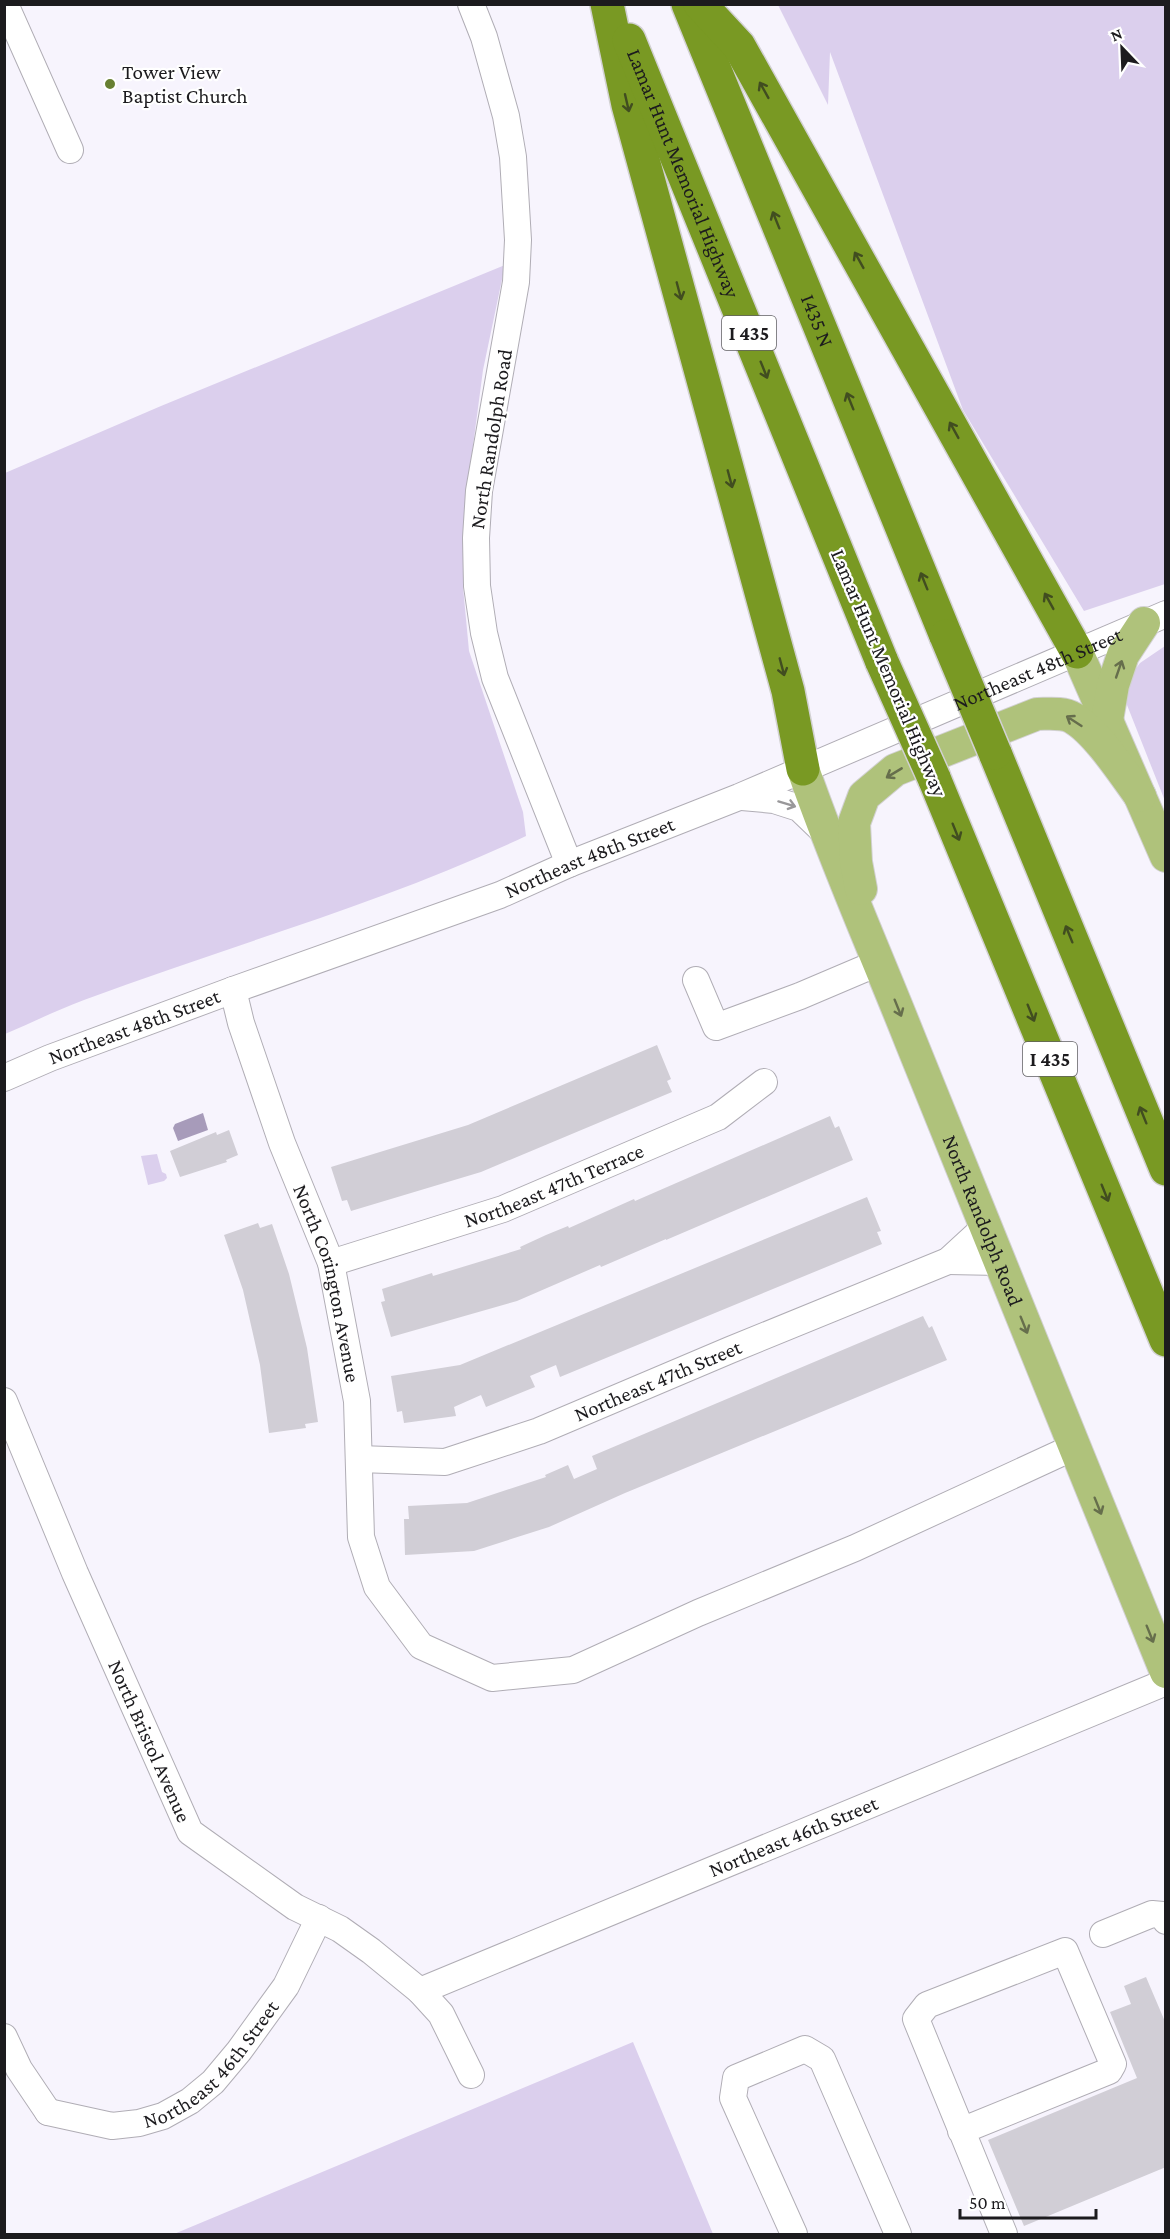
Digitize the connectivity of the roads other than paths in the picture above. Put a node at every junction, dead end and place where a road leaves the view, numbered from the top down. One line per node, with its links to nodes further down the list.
1 (4, 4): 7 (street)
2 (471, 4): 16 (street, North Randolph Road)
3 (607, 4): 11 (highway, one-way to 11)
4 (615, 4): 27 (highway, Lamar Hunt Memorial Highway / I 435, one-way to 27, bridge)
5 (688, 4): 22 (highway, I435 N, one-way to 5, bridge)
6 (700, 4): 9 (highway, one-way to 6)
7 (70, 150)
8 (1155, 619): 9 (street, Northeast 48th Street); 10 (main road, one-way to 8)
9 (1077, 652): 10 (main road); 11 (street, Northeast 48th Street)
10 (1107, 720): 12 (main road)
11 (803, 769): 13 (street, Northeast 48th Street); 14 (main road, North Randolph Road)
12 (1140, 796): 15 (main road); 17 (main road, one-way to 17)
13 (739, 797): 14 (street, one-way to 14); 16 (street, Northeast 48th Street)
14 (825, 833): 17 (main road, North Randolph Road)
15 (1166, 856)
16 (569, 864): 19 (street, Northeast 48th Street)
17 (874, 948): 18 (street); 23 (main road, North Randolph Road, one-way to 23)
18 (696, 981)
19 (233, 990): 20 (street, Northeast 48th Street); 26 (street, North Corington Avenue)
20 (4, 1078)
21 (764, 1082): 26 (street, Northeast 47th Terrace)
22 (1166, 1169)
23 (985, 1227): 24 (street, Northeast 47th Street); 25 (main road, North Randolph Road)
24 (948, 1261): 25 (street, Northeast 47th Street); 30 (street, Northeast 47th Street)
25 (999, 1262): 29 (main road, North Randolph Road, one-way to 29)
26 (331, 1263): 30 (street, North Corington Avenue)
27 (1166, 1340)
28 (4, 1401): 33 (street, North Bristol Avenue)
29 (1074, 1447): 30 (street, North Corington Avenue); 31 (main road, North Randolph Road, one-way to 31)
30 (359, 1459)
31 (1166, 1672)
32 (1166, 1682): 36 (street, Northeast 46th Street)
33 (319, 1918): 36 (street, North Bristol Avenue); 37 (street, Northeast 46th Street)
34 (1166, 1921): 35 (street)
35 (1103, 1934)
36 (420, 1991): 38 (street, North Bristol Avenue)
37 (4, 2037)
38 (471, 2075)
39 (961, 2131): 39 (street); 42 (street)
40 (794, 2235): 41 (street)
41 (898, 2235)
42 (1004, 2235)

